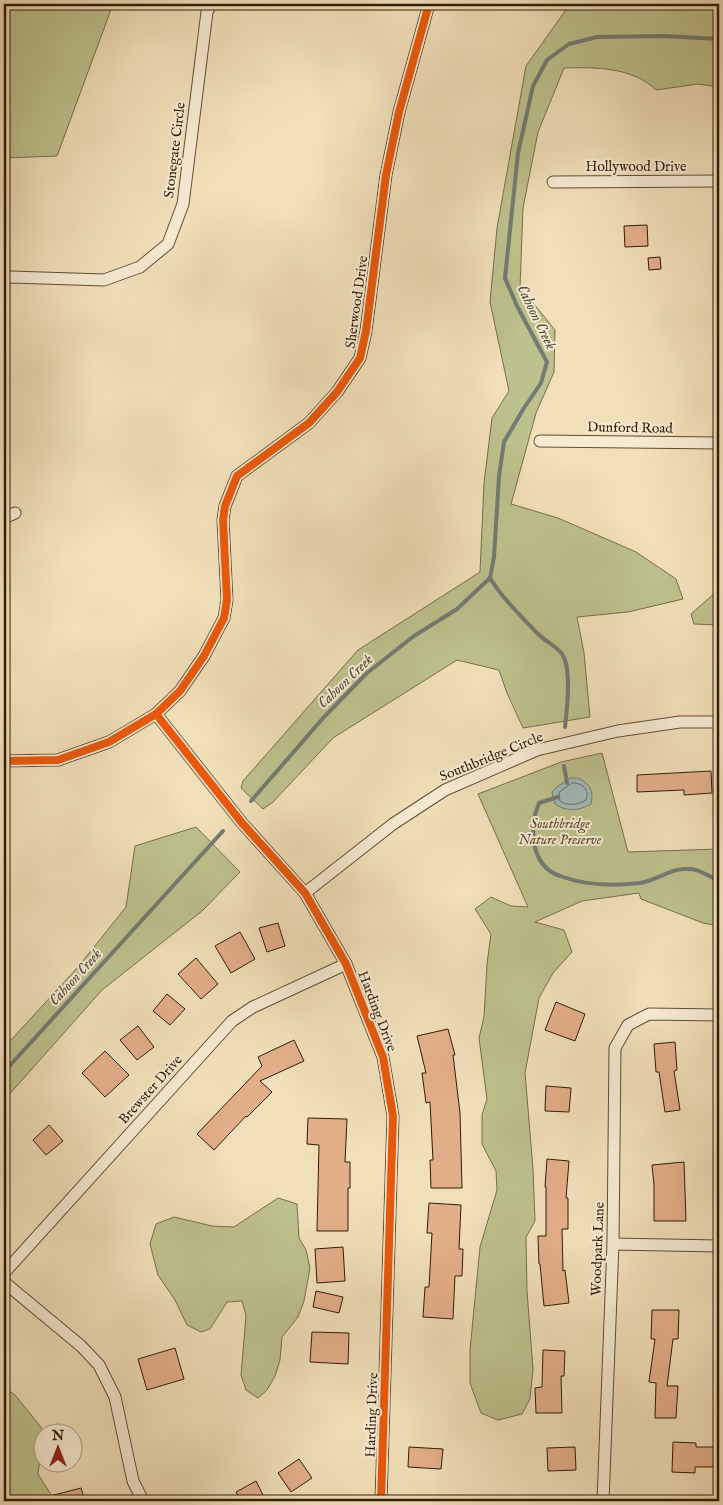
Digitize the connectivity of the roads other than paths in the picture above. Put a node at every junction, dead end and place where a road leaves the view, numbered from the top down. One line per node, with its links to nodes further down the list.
1 (210, 4): 5 (street, Stonegate Circle)
2 (429, 4): 10 (street, Sherwood Drive)
3 (719, 181): 4 (street, Hollywood Drive)
4 (552, 182)
5 (4, 279)
6 (540, 441): 7 (street, Dunford Road)
7 (719, 443)
8 (15, 513): 9 (street)
9 (4, 518)
10 (156, 714): 12 (street, Sherwood Drive); 13 (street, Harding Drive)
11 (719, 722): 13 (street, Southbridge Circle)
12 (4, 761)
13 (305, 893): 14 (street, Harding Drive)
14 (346, 964): 18 (street, Brewster Drive); 21 (street, Harding Drive)
15 (719, 1015): 16 (street, Woodpark Lane)
16 (613, 1244): 17 (street); 22 (street, Woodpark Lane)
17 (719, 1246)
18 (4, 1272)
19 (4, 1282): 20 (street)
20 (143, 1501)
21 (382, 1501)
22 (602, 1501)

